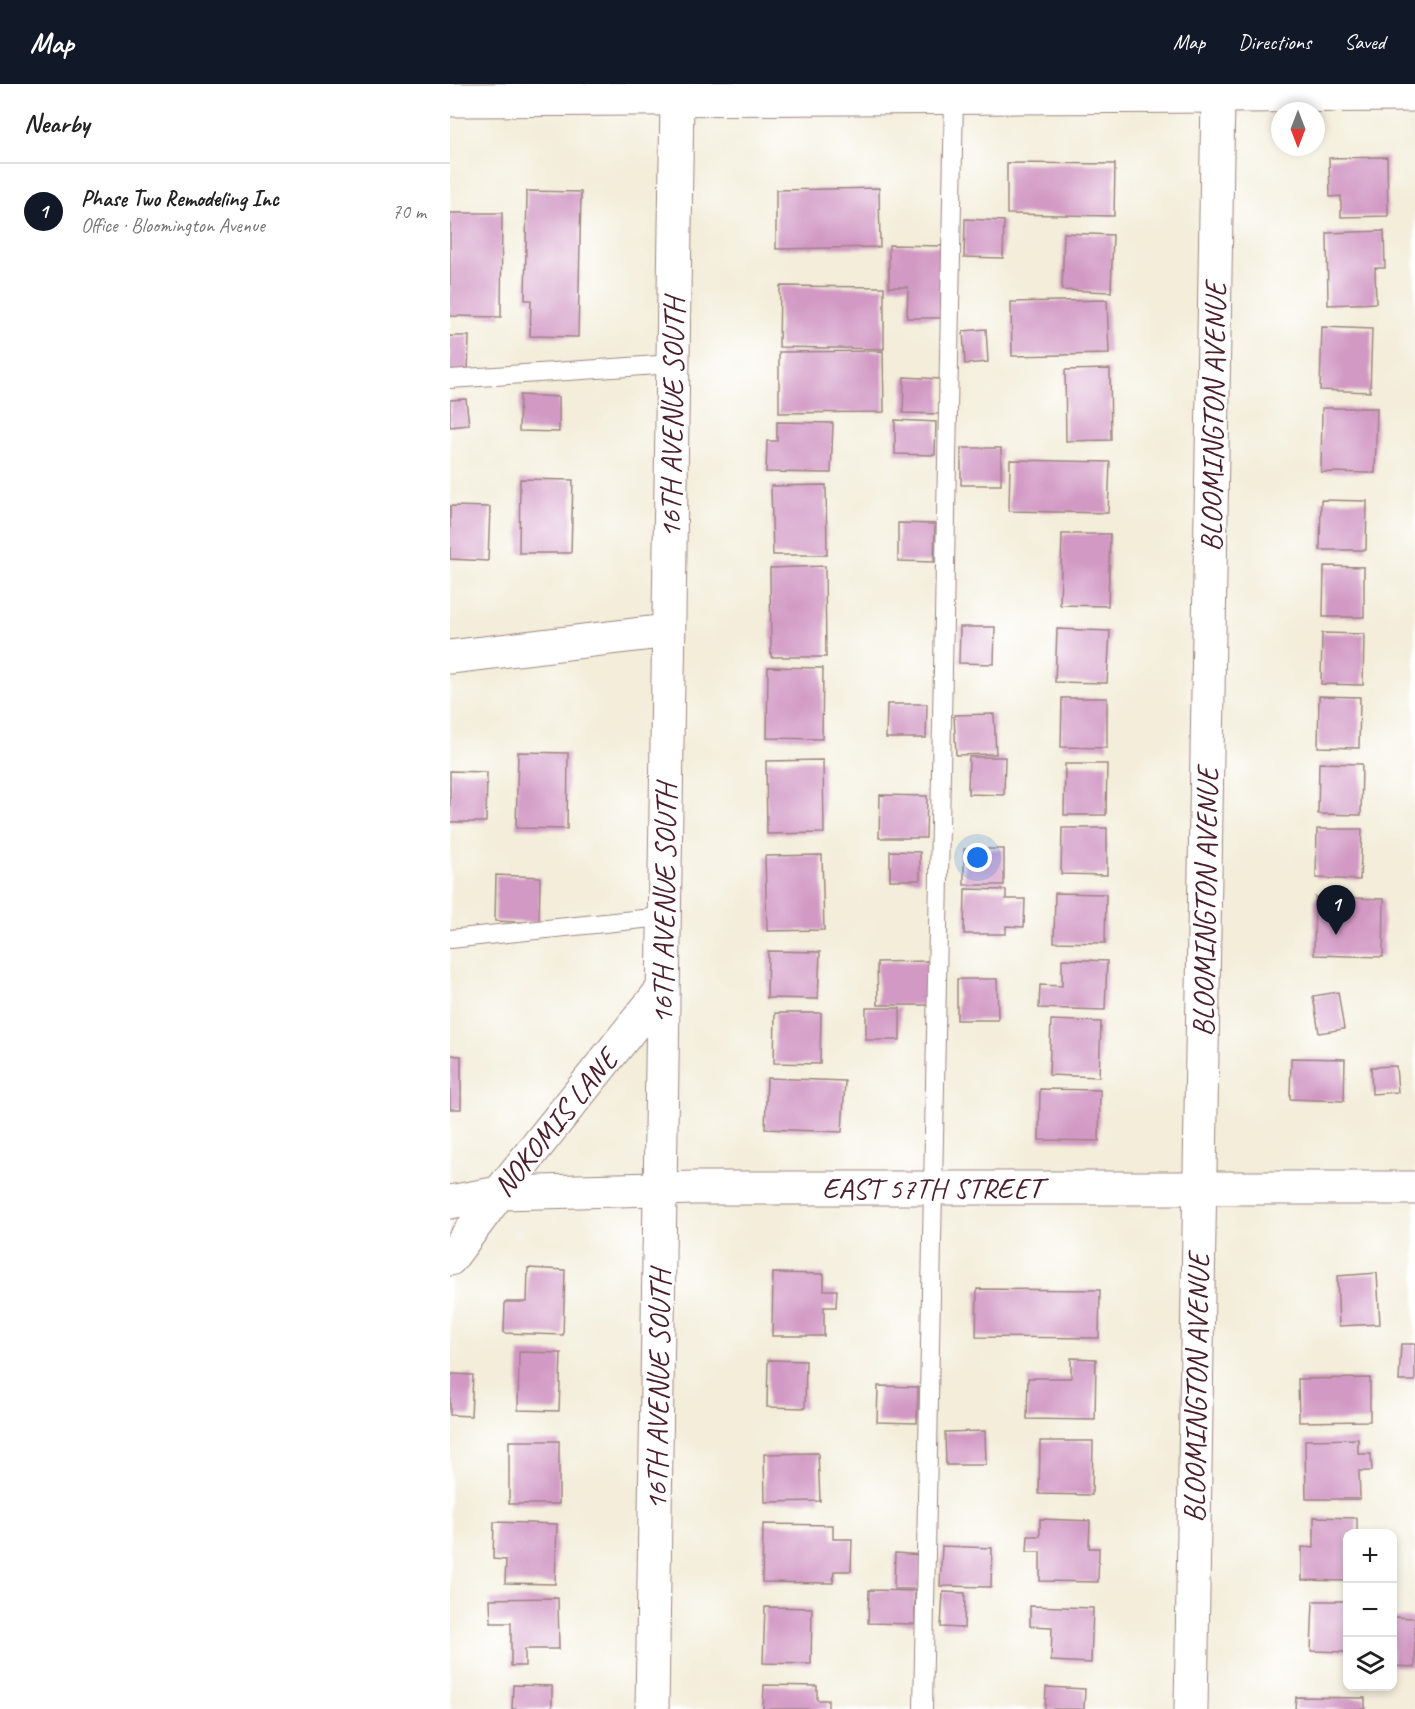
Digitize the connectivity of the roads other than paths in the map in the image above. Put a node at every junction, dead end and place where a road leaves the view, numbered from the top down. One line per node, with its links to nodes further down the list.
1 (1415, 95): 2 (street)
2 (1218, 96): 3 (street); 16 (street, BLOOMINGTON AVENUE)
3 (954, 97): 4 (street); 13 (lane)
4 (677, 99): 5 (street); 6 (street, 16TH AVENUE SOUTH)
5 (450, 100)
6 (672, 364): 7 (lane); 8 (street, 16TH AVENUE SOUTH)
7 (450, 379)
8 (668, 632): 9 (street); 10 (street, 16TH AVENUE SOUTH)
9 (450, 657)
10 (662, 917): 11 (lane); 12 (street, 16TH AVENUE SOUTH)
11 (450, 939)
12 (662, 990): 15 (street, 16TH AVENUE SOUTH); 17 (street, NOKOMIS LANE)
13 (932, 1187): 15 (street, EAST 57TH STREET); 16 (street, EAST 57TH STREET); 21 (lane)
14 (1415, 1188): 16 (street, EAST 57TH STREET)
15 (662, 1189): 17 (street, EAST 57TH STREET); 20 (street, 16TH AVENUE SOUTH)
16 (1199, 1189): 22 (street, BLOOMINGTON AVENUE)
17 (499, 1193): 18 (street, EAST 57TH STREET); 19 (street, NOKOMIS LANE)
18 (450, 1202)
19 (450, 1259)
20 (652, 1709)
21 (923, 1709)
22 (1191, 1709)

